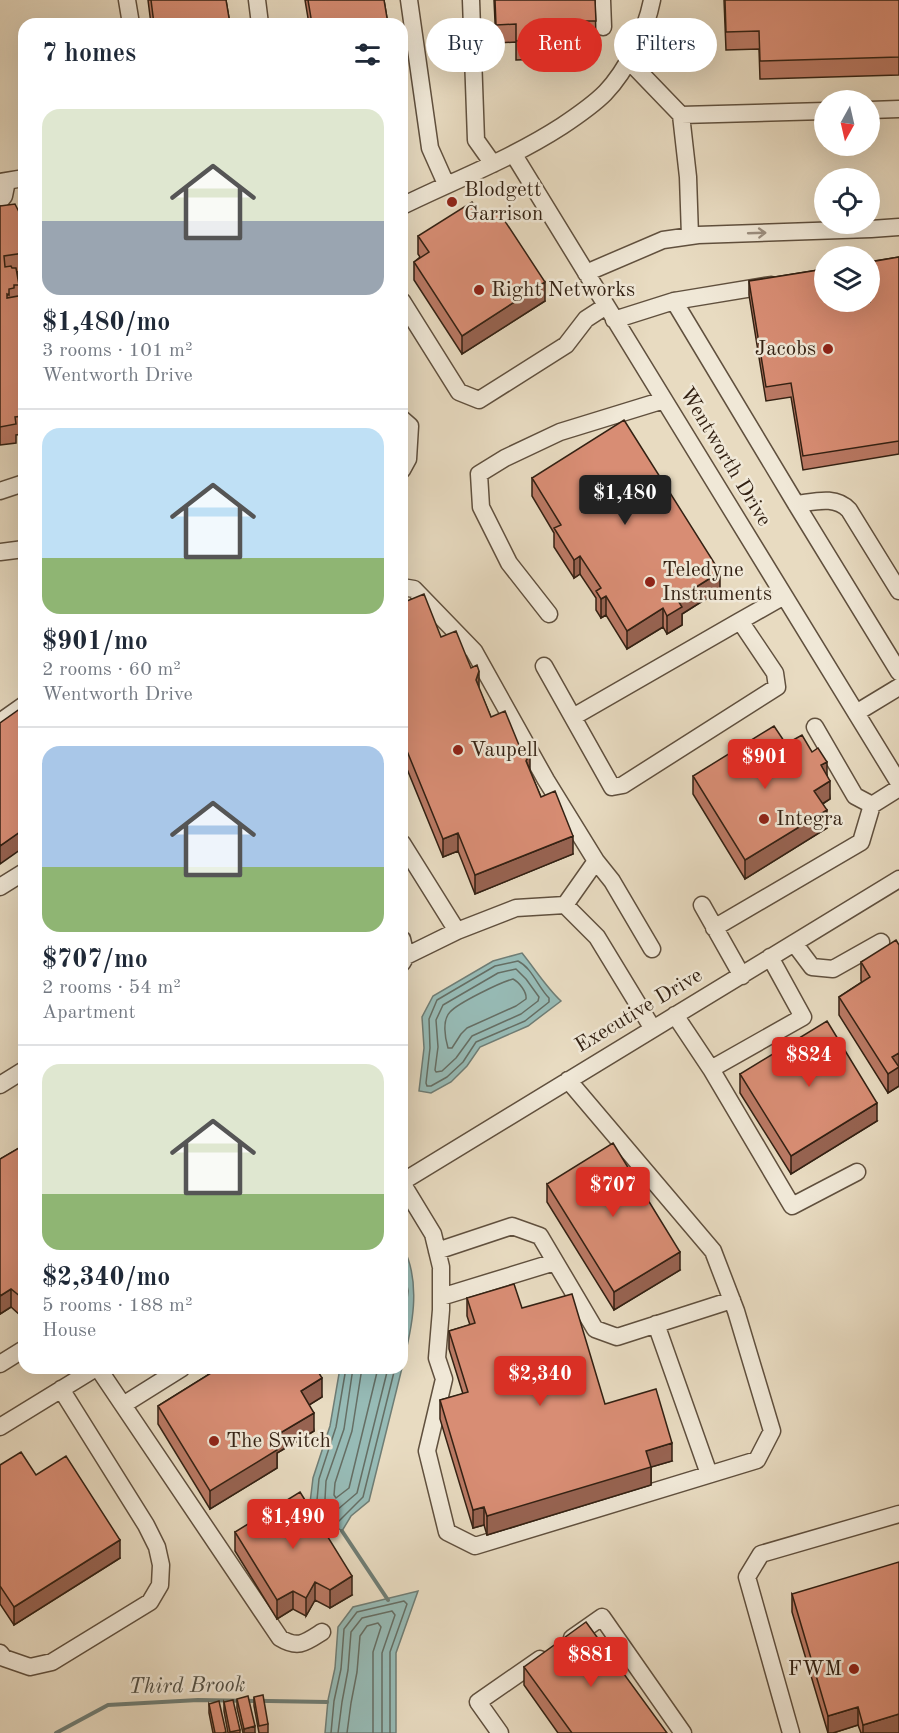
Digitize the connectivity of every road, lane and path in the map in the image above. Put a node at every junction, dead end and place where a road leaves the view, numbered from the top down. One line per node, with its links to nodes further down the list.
1 (127, 0): 7 (street)
2 (257, 0): 8 (street)
3 (409, 0): 20 (street)
4 (471, 0): 18 (street)
5 (602, 0): 10 (street)
6 (652, 0): 9 (street)
7 (130, 18)
8 (259, 18)
9 (648, 18)
10 (603, 27)
11 (621, 72): 17 (street)
12 (640, 72): 16 (street)
13 (899, 109): 14 (street)
14 (880, 110)
15 (814, 111): 16 (street)
16 (681, 115): 24 (street)
17 (514, 155): 18 (street); 25 (street, Wentworth Drive)
18 (493, 164): 20 (street)
19 (10, 180): 21 (street)
20 (446, 184): 22 (street)
21 (0, 201)
22 (408, 204)
23 (899, 227): 24 (street, one-way to 23)
24 (694, 236): 25 (street)
25 (586, 273): 29 (street, Wentworth Drive)
26 (790, 282): 27 (street)
27 (674, 301): 29 (street); 33 (street)
28 (408, 311): 29 (street)
29 (610, 313): 30 (street, Wentworth Drive)
30 (664, 400): 38 (street, Wentworth Drive); 39 (street)
31 (18, 485): 32 (street)
32 (0, 491)
33 (795, 504): 37 (street); 42 (street)
34 (18, 550): 35 (street)
35 (0, 552)
36 (408, 588): 53 (street)
37 (899, 591)
38 (784, 596): 40 (street); 45 (street, Wentworth Drive)
39 (549, 614)
40 (740, 621): 46 (street); 46 (street)
41 (544, 666): 46 (street)
42 (899, 672)
43 (899, 687): 45 (street)
44 (18, 709): 47 (street)
45 (856, 713): 49 (street, Wentworth Drive)
46 (573, 717)
47 (0, 722)
48 (815, 727): 51 (street)
49 (899, 783)
50 (899, 788): 51 (street)
51 (872, 805): 59 (street)
52 (408, 853): 60 (street)
53 (596, 861): 57 (street); 63 (street)
54 (18, 876): 56 (street)
55 (899, 879): 62 (street, Executive Drive)
56 (0, 887)
57 (565, 905): 60 (street); 68 (street)
58 (702, 905): 59 (street)
59 (714, 928): 66 (street)
60 (457, 931): 65 (street)
61 (881, 942): 62 (street)
62 (794, 943): 64 (street, Executive Drive)
63 (652, 949)
64 (770, 957): 66 (street, Executive Drive); 69 (street)
65 (408, 958)
66 (742, 975): 67 (street, Executive Drive)
67 (675, 1015): 68 (street, Executive Drive); 69 (street)
68 (653, 1029): 71 (street, Executive Drive)
69 (711, 1069): 73 (street)
70 (18, 1074): 72 (street)
71 (568, 1080): 74 (street, Executive Drive); 79 (street)
72 (0, 1084)
73 (857, 1172)
74 (408, 1178)
75 (408, 1192): 76 (street)
76 (437, 1251): 77 (street); 78 (street)
77 (555, 1262): 78 (street); 80 (street)
78 (441, 1297): 89 (street)
79 (732, 1300): 80 (street); 89 (street)
80 (656, 1324): 89 (street)
81 (18, 1353): 82 (street)
82 (0, 1364)
83 (87, 1374): 86 (street)
84 (101, 1374): 87 (street)
85 (172, 1374): 87 (street)
86 (61, 1389): 88 (street); 92 (street)
87 (123, 1405): 91 (street)
88 (1, 1423)
89 (709, 1474)
90 (899, 1514): 95 (street)
91 (322, 1632)
92 (0, 1653)
93 (500, 1733): 94 (street)
94 (683, 1733)
95 (791, 1733)

